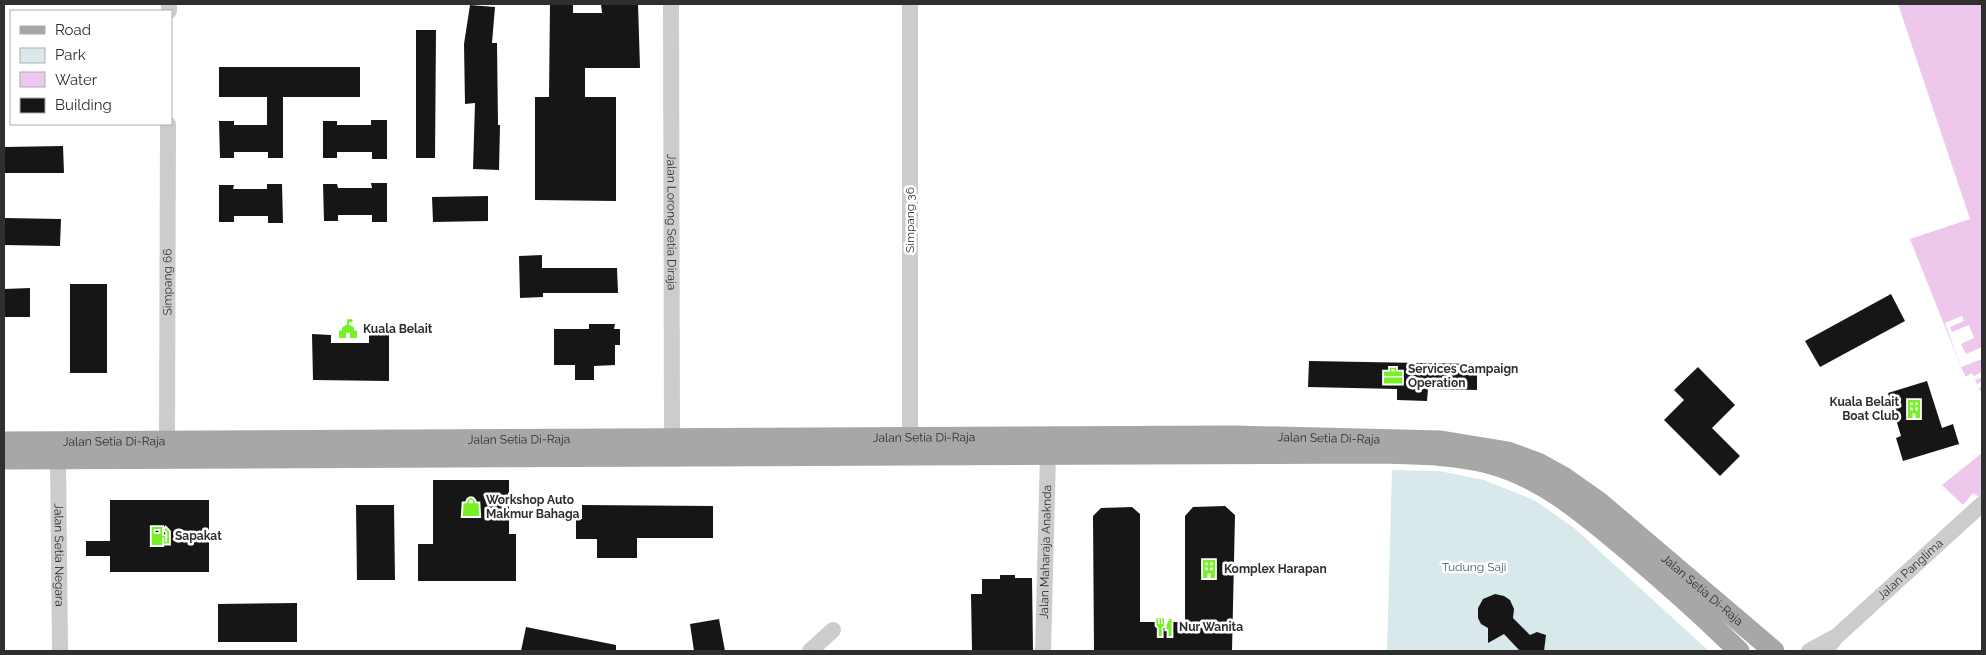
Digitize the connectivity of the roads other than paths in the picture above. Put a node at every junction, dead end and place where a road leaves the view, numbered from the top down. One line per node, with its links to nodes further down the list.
1 (671, 4): 5 (street, Jalan Lorong Setia Diraja)
2 (910, 4): 4 (street, Simpang 36)
3 (168, 125): 6 (street, Simpang 66)
4 (910, 437): 5 (main road, Jalan Setia Di-Raja); 18 (main road, Jalan Setia Di-Raja)
5 (672, 439): 6 (main road, Jalan Setia Di-Raja)
6 (167, 441): 7 (main road, Jalan Setia Di-Raja)
7 (4, 442)
8 (1048, 454): 10 (main road, Jalan Setia Di-Raja); 16 (street, Jalan Maharaja Anaknda); 17 (main road, Jalan Setia Di-Raja)
9 (4, 459): 10 (main road, Jalan Setia Di-Raja)
10 (58, 459): 14 (street, Jalan Setia Negara)
11 (1982, 504): 13 (street, Jalan Panglima)
12 (832, 630): 15 (street)
13 (1837, 636): 19 (street, Jalan Panglima); 20 (street, Jalan Panglima)
14 (60, 651)
15 (810, 651)
16 (1044, 651)
17 (1740, 651)
18 (1774, 651)
19 (1808, 651)
20 (1826, 651)

